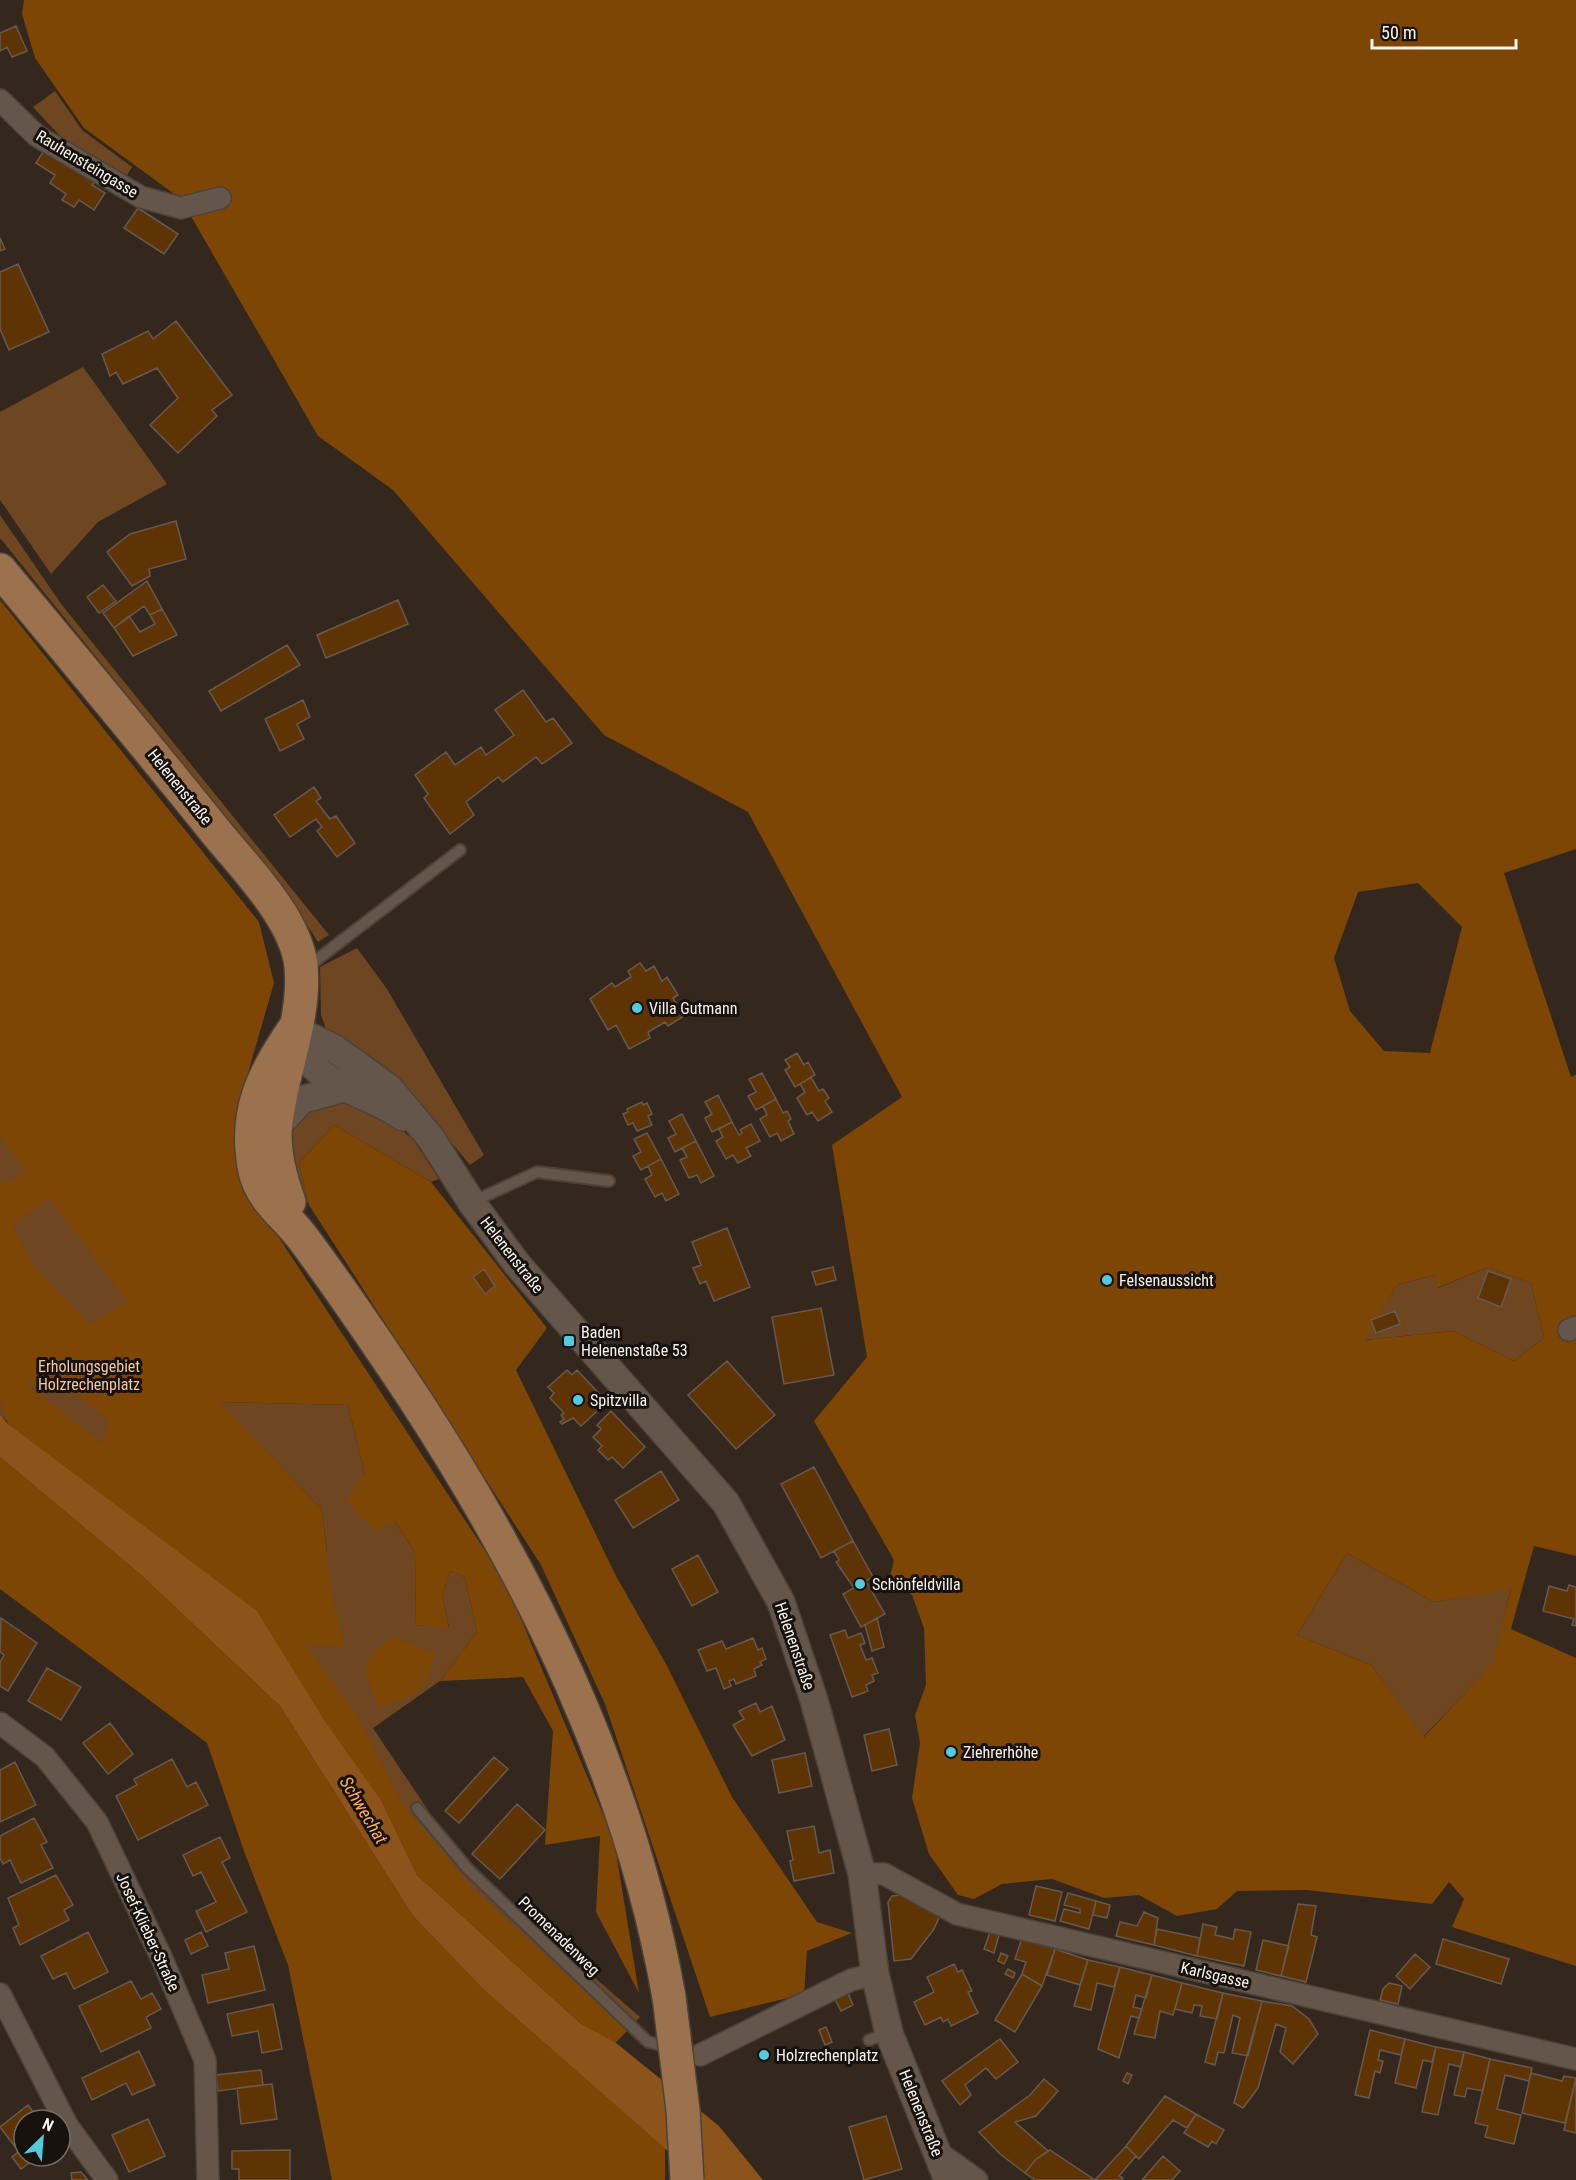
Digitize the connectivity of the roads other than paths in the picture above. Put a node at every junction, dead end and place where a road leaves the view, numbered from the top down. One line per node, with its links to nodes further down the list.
1 (0, 100): 2 (street, Rauhensteingasse)
2 (220, 198)
3 (0, 570): 5 (main road, Helenenstraße)
4 (460, 850): 5 (lane)
5 (301, 972): 6 (main road, Helenenstraße)
6 (294, 1029): 7 (street, Helenenstraße); 8 (main road, Helenenstraße); 9 (street, Helenenstraße); 12 (main road)
7 (344, 1088): 8 (street); 9 (street, Helenenstraße)
8 (275, 1124): 12 (main road, Helenenstraße)
9 (430, 1137): 11 (street, Helenenstraße)
10 (609, 1181): 11 (lane)
11 (472, 1203): 15 (street, Helenenstraße)
12 (300, 1235): 23 (main road, bridge)
13 (0, 1723): 22 (street, Josef-Klieber-Straße)
14 (417, 1808): 18 (lane, Promenadenweg)
15 (862, 1874): 16 (street, Helenenstraße); 19 (street, Karlsgasse)
16 (875, 1974): 18 (street); 20 (street, Helenenstraße)
17 (0, 1994): 21 (street)
18 (700, 2055)
19 (1576, 2060)
20 (935, 2150): 24 (street, Helenenstraße); 25 (street)
21 (107, 2180)
22 (208, 2180)
23 (687, 2180)
24 (948, 2180)
25 (977, 2180)

